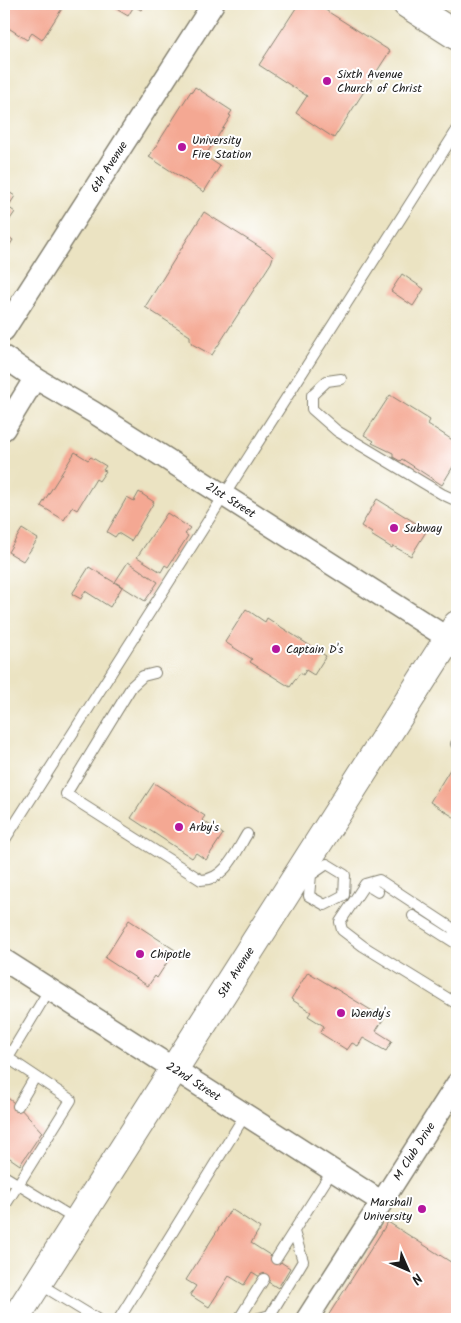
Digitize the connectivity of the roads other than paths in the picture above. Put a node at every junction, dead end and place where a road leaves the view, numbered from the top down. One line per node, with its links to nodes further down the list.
1 (213, 4): 5 (street, 6th Avenue)
2 (407, 4): 3 (main road)
3 (457, 36)
4 (457, 130): 10 (lane)
5 (4, 330)
6 (4, 357): 7 (street, 21st Street)
7 (35, 378): 9 (street); 10 (street, 21st Street)
8 (340, 379): 11 (lane)
9 (4, 429)
10 (224, 495): 12 (street, 21st Street); 15 (lane)
11 (457, 501)
12 (454, 636): 16 (main road, 5th Avenue)
13 (155, 674): 14 (lane)
14 (248, 834)
15 (4, 841)
16 (307, 872): 19 (lane); 19 (lane); 27 (main road, 5th Avenue)
17 (365, 884): 18 (lane); 19 (lane); 21 (lane)
18 (378, 892)
19 (348, 898): 25 (lane)
20 (414, 916): 22 (lane)
21 (457, 937)
22 (457, 944)
23 (4, 960): 24 (street, 22nd Street)
24 (49, 990): 26 (lane); 27 (street, 22nd Street)
25 (457, 1003)
26 (6, 1057): 28 (lane)
27 (174, 1070): 31 (street, 22nd Street); 37 (main road, 5th Avenue)
28 (35, 1076): 30 (lane); 34 (lane)
29 (457, 1084): 35 (street, M Club Drive)
30 (18, 1106)
31 (245, 1115): 32 (street, 22nd Street); 44 (lane)
32 (332, 1171): 35 (street, 22nd Street); 38 (lane)
33 (4, 1176): 34 (lane)
34 (18, 1184): 36 (lane); 37 (lane)
35 (382, 1202): 47 (street, M Club Drive)
36 (4, 1207)
37 (78, 1221): 41 (main road, 5th Avenue)
38 (294, 1232): 39 (lane); 46 (lane)
39 (276, 1259)
40 (264, 1279): 45 (lane)
41 (38, 1283): 42 (main road, 5th Avenue); 43 (lane)
42 (15, 1319)
43 (96, 1319)
44 (119, 1319)
45 (239, 1319)
46 (256, 1319)
47 (307, 1319)

